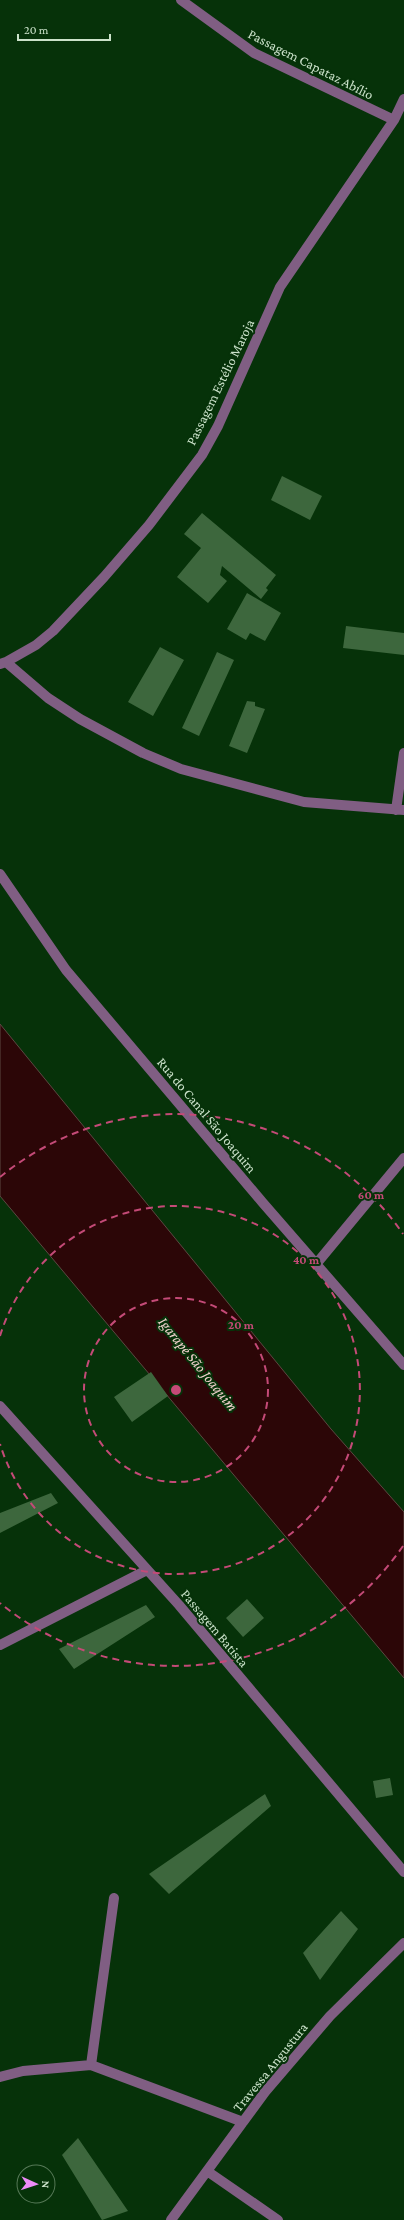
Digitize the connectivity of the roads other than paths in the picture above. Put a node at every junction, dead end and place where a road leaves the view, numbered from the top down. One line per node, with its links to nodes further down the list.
1 (181, 0): 3 (street, Passagem Capataz Abílio)
2 (404, 100): 3 (street, Passagem Estélio Maroja)
3 (394, 120): 4 (street, Passagem Estélio Maroja)
4 (3, 663): 6 (street)
5 (404, 752): 6 (street)
6 (400, 810)
7 (0, 874): 9 (street, Rua do Canal São Joaquim)
8 (404, 1158): 9 (street)
9 (317, 1263): 10 (street, Rua do Canal São Joaquim)
10 (404, 1365)
11 (0, 1406): 12 (street, Passagem Batista)
12 (147, 1570): 13 (street); 14 (street, Passagem Batista)
13 (0, 1645)
14 (404, 1872)
15 (114, 1898): 17 (street)
16 (404, 1943): 19 (street, Travessa Angustura)
17 (91, 2065): 18 (street); 19 (street)
18 (0, 2077)
19 (243, 2122): 20 (street, Travessa Angustura)
20 (206, 2171): 21 (street, Travessa Angustura); 22 (street)
21 (171, 2220)
22 (278, 2220)

